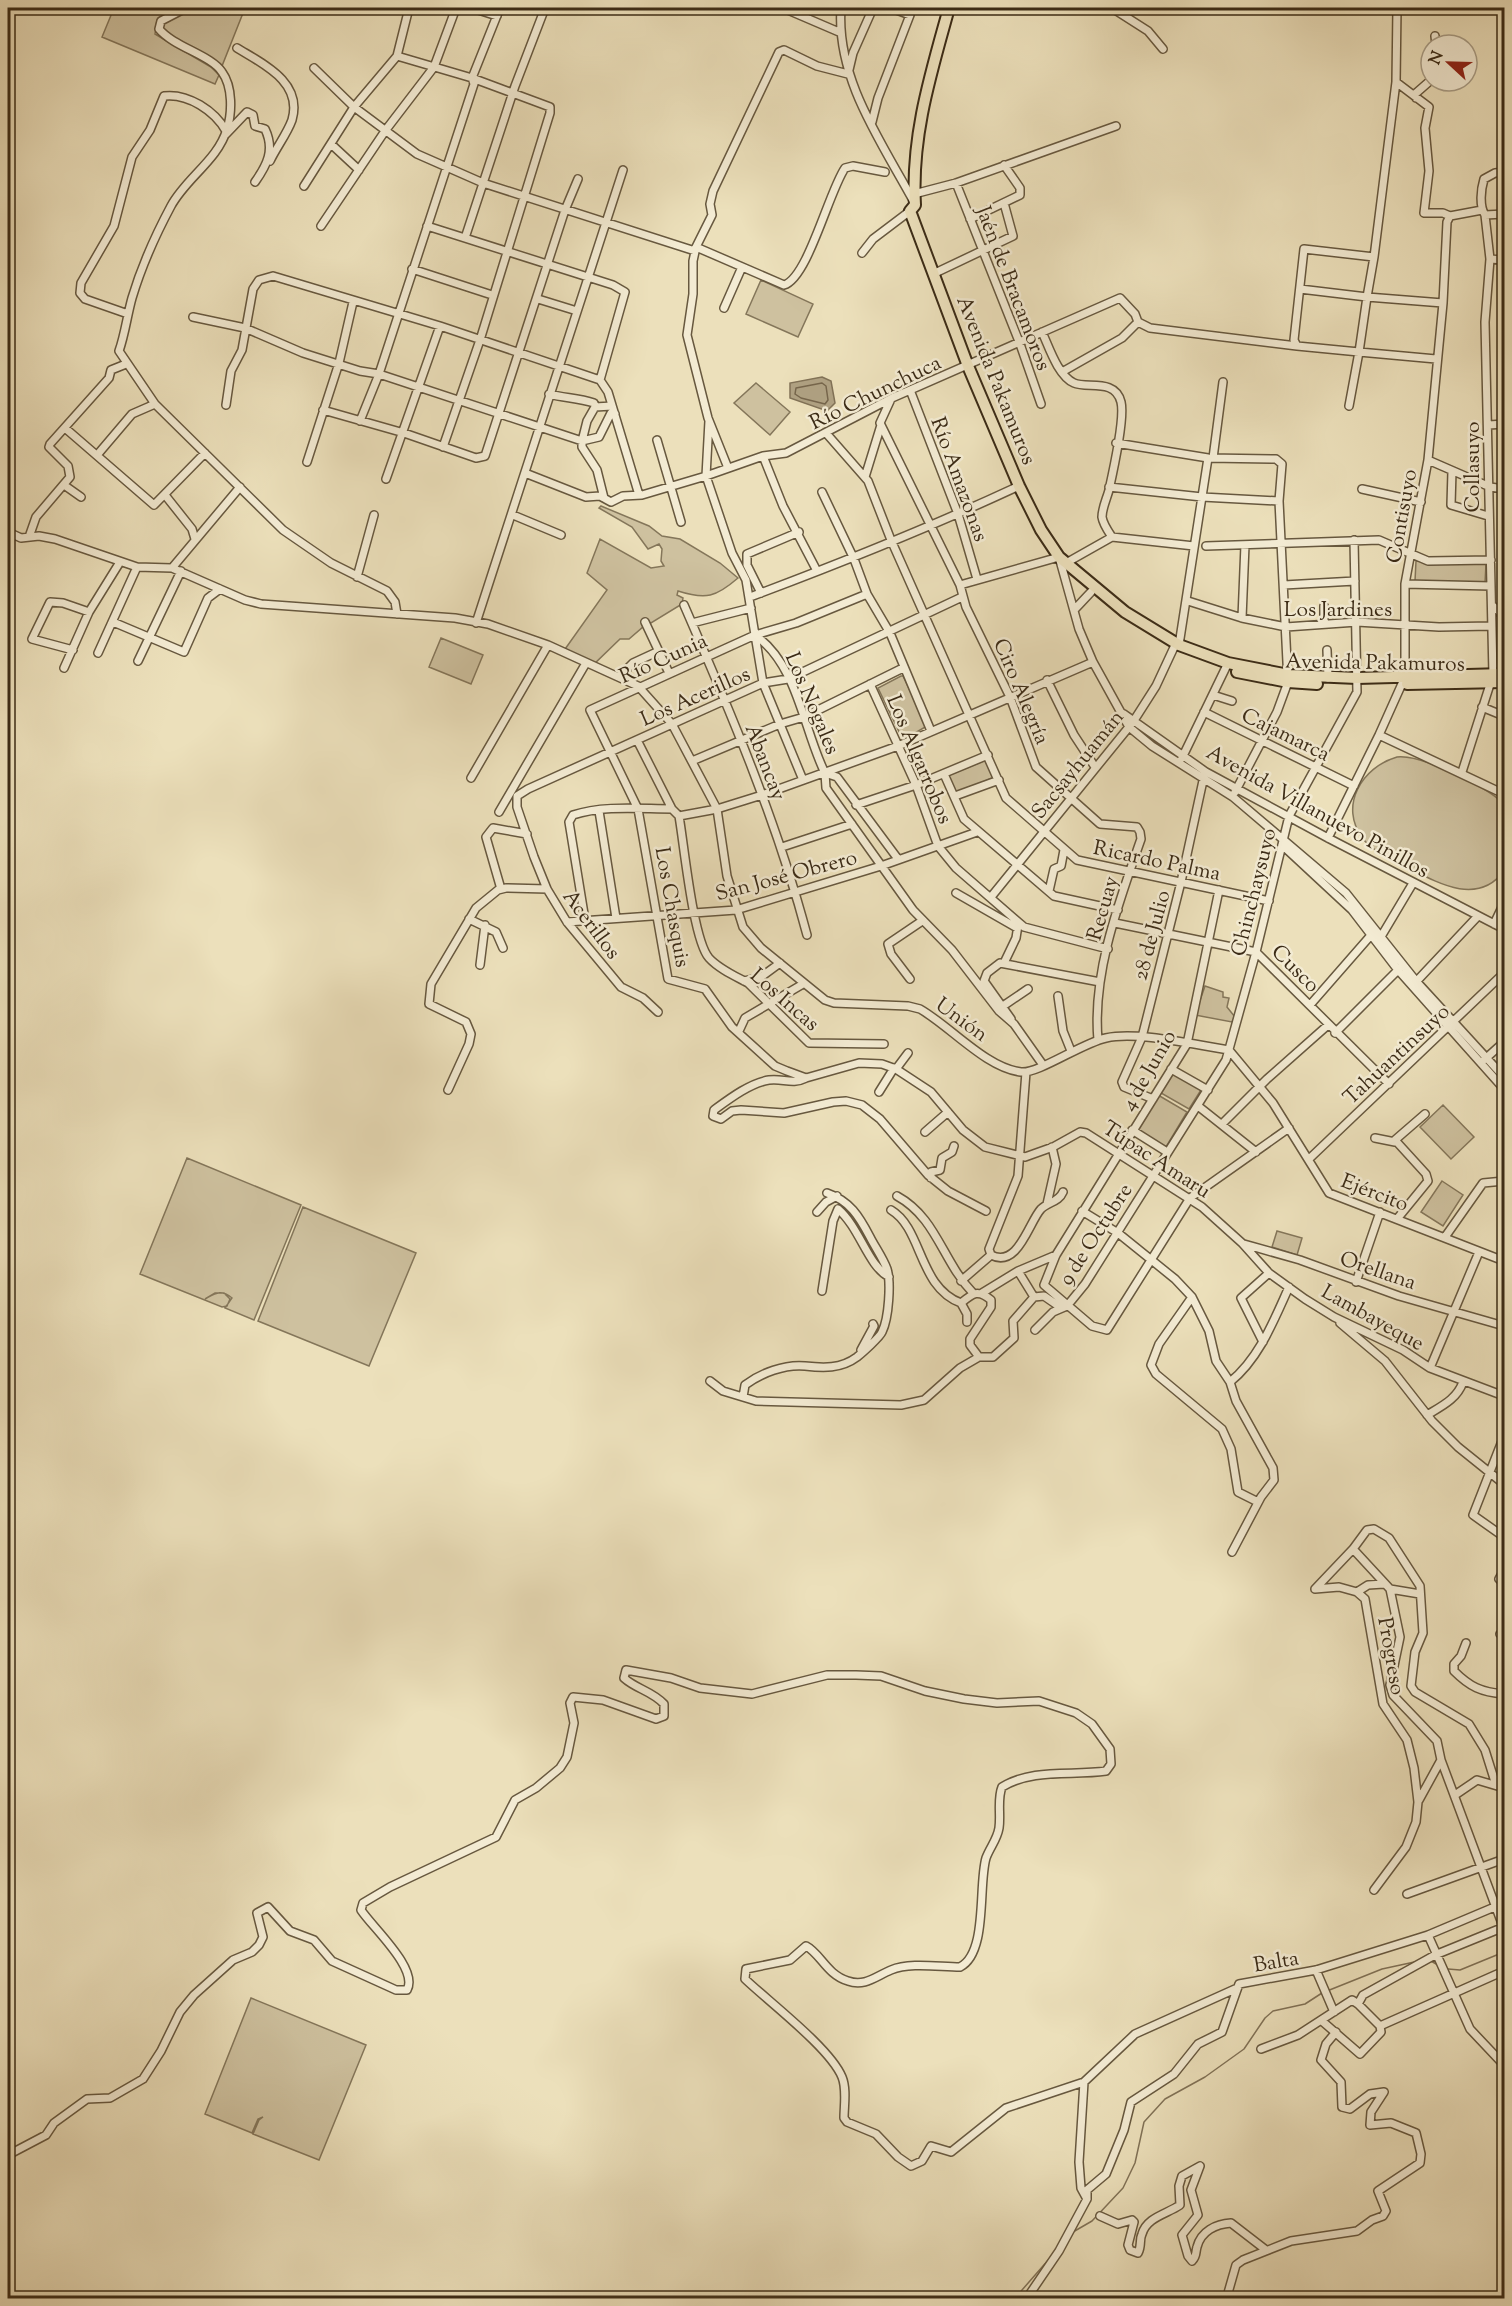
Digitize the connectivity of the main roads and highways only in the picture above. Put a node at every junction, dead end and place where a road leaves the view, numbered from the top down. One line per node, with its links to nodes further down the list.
1 (949, 8): 3 (highway, Avenida Pakamuros)
2 (1504, 674): 4 (highway, Avenida Pakamuros)
3 (1288, 679): 5 (highway, Avenida Pakamuros); 5 (highway, Avenida Pakamuros)
4 (1492, 679): 5 (highway, Avenida Pakamuros); 6 (highway, Avenida Pakamuros)
5 (1358, 682)
6 (1504, 682)

